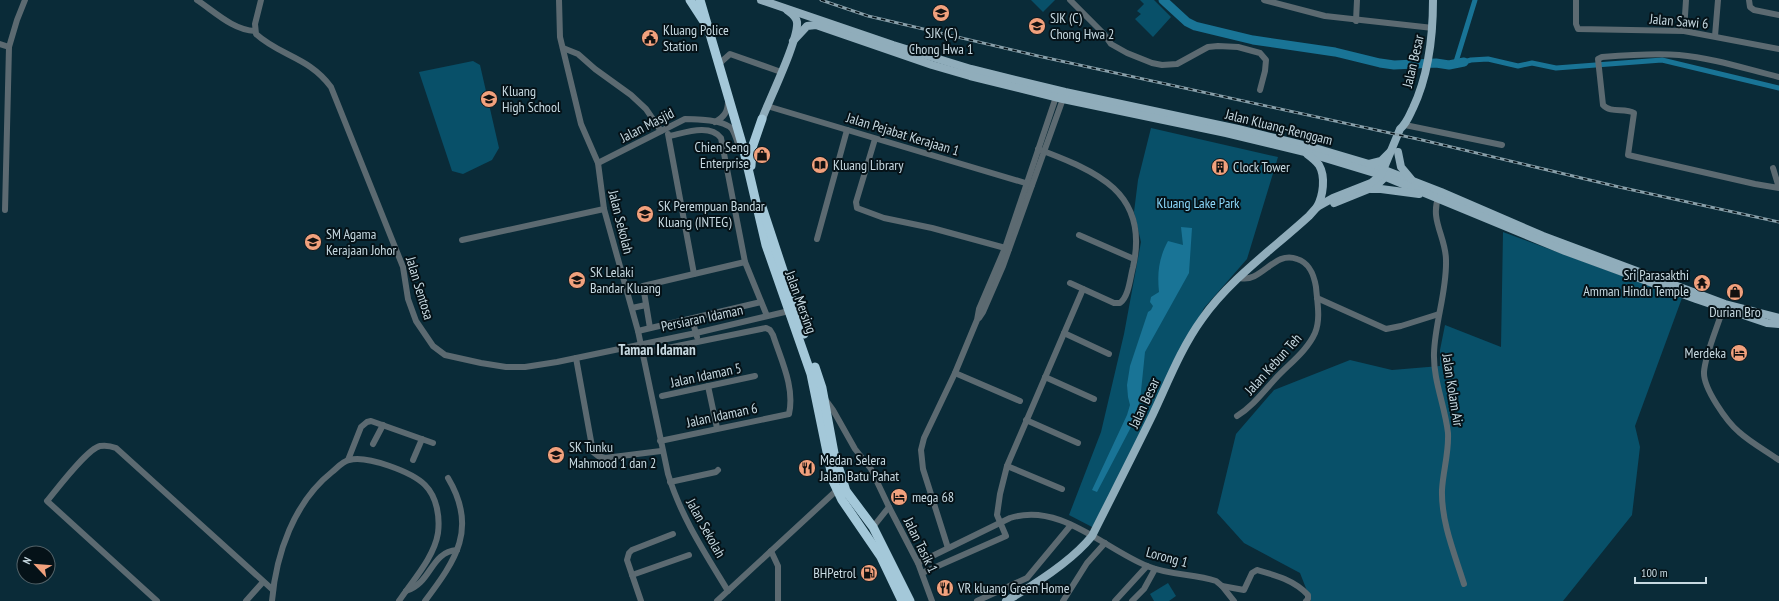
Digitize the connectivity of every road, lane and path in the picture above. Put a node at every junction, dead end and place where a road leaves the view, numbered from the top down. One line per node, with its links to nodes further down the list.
1 (25, 0): 28 (street)
2 (197, 0): 22 (street)
3 (260, 0): 22 (street)
4 (559, 0): 29 (street, Jalan Sekolah)
5 (690, 0): 24 (highway)
6 (700, 0): 18 (highway, Jalan Mersing)
7 (706, 0): 18 (highway)
8 (761, 0): 17 (main road, Jalan Kluang-Renggam)
9 (1070, 0): 34 (street)
10 (1264, 0): 20 (street)
11 (1357, 0): 20 (street)
12 (1433, 0): 21 (main road, Jalan Besar)
13 (1576, 0): 23 (street, Jalan Sawi 6)
14 (1686, 0): 23 (street)
15 (1718, 0): 25 (street)
16 (1749, 0): 19 (street)
17 (783, 7): 26 (main road); 36 (main road, Jalan Kluang-Renggam)
18 (705, 13): 24 (highway, Jalan Mersing)
19 (1779, 15)
20 (1356, 20): 21 (street)
21 (1433, 28): 40 (main road, Jalan Besar)
22 (255, 31): 93 (street, Jalan Sentosa)
23 (1684, 31): 25 (street, Jalan Sawi 6)
24 (711, 33): 31 (highway, Jalan Mersing)
25 (1715, 36): 30 (street, Jalan Sawi 6)
26 (793, 40): 32 (main road); 36 (main road, Jalan Kluang-Renggam)
27 (0, 44): 28 (street)
28 (9, 47): 61 (street)
29 (563, 48): 41 (street); 49 (street, Jalan Sekolah)
30 (1779, 49)
31 (720, 63): 32 (street); 35 (highway, Jalan Mersing)
32 (781, 72): 37 (main road)
33 (1779, 77): 51 (street)
34 (1260, 90)
35 (728, 92): 38 (highway); 39 (street); 52 (highway, Jalan Mersing)
36 (1060, 95): 46 (street); 48 (main road, Jalan Kluang-Renggam); 50 (main road, Jalan Kluang-Renggam)
37 (767, 106): 38 (main road); 42 (street, Jalan Pejabat Kerajaan 1)
38 (762, 119): 99 (highway)
39 (715, 122): 41 (street, Jalan Masjid); 52 (street, Jalan Masjid)
40 (1405, 125): 45 (street); 47 (main road, Jalan Besar)
41 (664, 130): 43 (street); 49 (street, Jalan Masjid)
42 (847, 130): 44 (street, Jalan Pejabat Kerajaan 1); 64 (street)
43 (669, 136): 68 (street); 69 (street)
44 (875, 139): 55 (street, Jalan Pejabat Kerajaan 1); 66 (street)
45 (1502, 145)
46 (1041, 150): 55 (street); 67 (street)
47 (1395, 150): 50 (main road); 53 (main road, Jalan Besar); 54 (main road)
48 (1305, 152): 53 (main road, Jalan Kluang-Renggam); 59 (main road)
49 (598, 163): 60 (street, Jalan Sekolah)
50 (1369, 164): 53 (main road, Jalan Kluang-Renggam)
51 (1773, 168)
52 (748, 173): 73 (highway, Jalan Mersing)
53 (1386, 174): 54 (main road, Jalan Kluang-Renggam); 56 (main road, Jalan Besar); 57 (main road, Jalan Kluang-Renggam); 59 (main road, Jalan Besar)
54 (1412, 181): 58 (main road, Jalan Kluang-Renggam)
55 (1030, 184): 66 (street)
56 (1371, 189): 57 (main road); 62 (main road, Jalan Besar)
57 (1428, 194): 58 (main road, Jalan Kluang-Renggam)
58 (1439, 195): 77 (main road, Jalan Kluang-Renggam); 80 (street, Jalan Kolam Air)
59 (1317, 207): 62 (main road, Jalan Besar)
60 (604, 209): 65 (street); 78 (street, Jalan Sekolah)
61 (5, 210)
62 (1309, 216): 70 (main road, Jalan Besar)
63 (1079, 235): 67 (street)
64 (817, 239)
65 (462, 240)
66 (1007, 249): 94 (street)
67 (1134, 259): 72 (street)
68 (746, 262): 69 (street); 75 (street)
69 (694, 274): 76 (street)
70 (1240, 278): 74 (street, Jalan Kebun Teh); 126 (main road, Jalan Besar)
71 (1070, 283): 72 (street)
72 (1083, 290): 88 (street)
73 (784, 294): 79 (highway, Jalan Mersing); 81 (street, Persiaran Idaman)
74 (1317, 298): 80 (street); 102 (street, Jalan Kebun Teh)
75 (761, 302): 81 (street); 83 (street)
76 (646, 305): 78 (street); 85 (street)
77 (1724, 306): 82 (main road, Jalan Kluang-Renggam); 84 (main road, Jalan Kluang-Renggam); 114 (street)
78 (632, 308): 86 (street, Jalan Sekolah)
79 (789, 311): 81 (street, Persiaran Idaman); 120 (highway, Jalan Mersing)
80 (1438, 314): 138 (street, Jalan Kolam Air)
81 (767, 316): 87 (street, Persiaran Idaman)
82 (1779, 318)
83 (692, 319): 85 (street); 87 (street)
84 (1779, 324)
85 (650, 328): 86 (street)
86 (638, 331): 90 (street, Jalan Sekolah)
87 (696, 333): 89 (street); 90 (street, Persiaran Idaman)
88 (1064, 333): 92 (street); 96 (street)
89 (698, 341): 91 (street); 105 (street, Jalan Idaman 6)
90 (641, 344): 91 (street, Jalan Sekolah); 93 (street, Jalan Sentosa)
91 (643, 353): 107 (street, Jalan Sekolah)
92 (1109, 354)
93 (576, 358): 111 (street)
94 (955, 372): 101 (street); 128 (street)
95 (755, 376): 97 (street, Jalan Idaman 5)
96 (1045, 377): 100 (street); 103 (street)
97 (708, 386): 98 (street, Jalan Idaman 5); 105 (street)
98 (662, 396)
99 (824, 399): 121 (street, Jalan Tasik 1); 124 (highway)
100 (1094, 399)
101 (1020, 401)
102 (1237, 416)
103 (1026, 420): 109 (street); 115 (street)
104 (382, 426): 106 (street); 110 (street); 112 (street)
105 (717, 428): 107 (street, Jalan Idaman 6)
106 (422, 439): 108 (street); 113 (street)
107 (660, 441): 111 (street, Jalan Sekolah)
108 (433, 443)
109 (1078, 443)
110 (373, 444)
111 (662, 451): 118 (street, Jalan Sekolah)
112 (348, 460): 140 (street); 141 (street)
113 (413, 460)
114 (1779, 460)
115 (1007, 466): 119 (street); 122 (street)
116 (718, 470): 118 (street)
117 (448, 478): 129 (street)
118 (670, 482): 142 (street, Jalan Sekolah)
119 (1062, 489)
120 (837, 490): 130 (street); 143 (highway, Jalan Mersing)
121 (888, 507): 124 (street); 132 (street, Jalan Tasik 1)
122 (1000, 522): 123 (street, Lorong 1); 128 (street, Lorong 1); 135 (street)
123 (1071, 525): 126 (street, Lorong 1); 154 (street)
124 (873, 527): 143 (highway)
125 (673, 534): 136 (street)
126 (1092, 536): 127 (street, Lorong 1); 155 (main road, Jalan Besar)
127 (1105, 543): 133 (street, Lorong 1); 156 (street)
128 (948, 548): 132 (street, Lorong 1)
129 (457, 550): 141 (street); 149 (street)
130 (771, 552): 142 (street); 152 (street)
131 (688, 555): 136 (street)
132 (918, 563): 135 (street, Jalan Tasik 1)
133 (1147, 566): 134 (street, Lorong 1); 157 (street)
134 (1155, 569): 139 (street, Lorong 1); 144 (street)
135 (922, 573): 153 (street, Jalan Tasik 1)
136 (632, 575): 150 (street)
137 (263, 582): 140 (street); 145 (street); 146 (street)
138 (1464, 584)
139 (1222, 586): 158 (street, Lorong 1); 159 (street)
140 (273, 590): 147 (street)
141 (406, 590): 148 (street)
142 (728, 591): 151 (street)
143 (904, 599)
144 (1136, 599)
145 (157, 601)
146 (246, 601)
147 (272, 601)
148 (399, 601)
149 (425, 601)
150 (641, 601)
151 (717, 601)
152 (778, 601)
153 (932, 601)
154 (977, 601)
155 (1006, 601)
156 (1063, 601)
157 (1115, 601)
158 (1234, 601)
159 (1306, 601)

